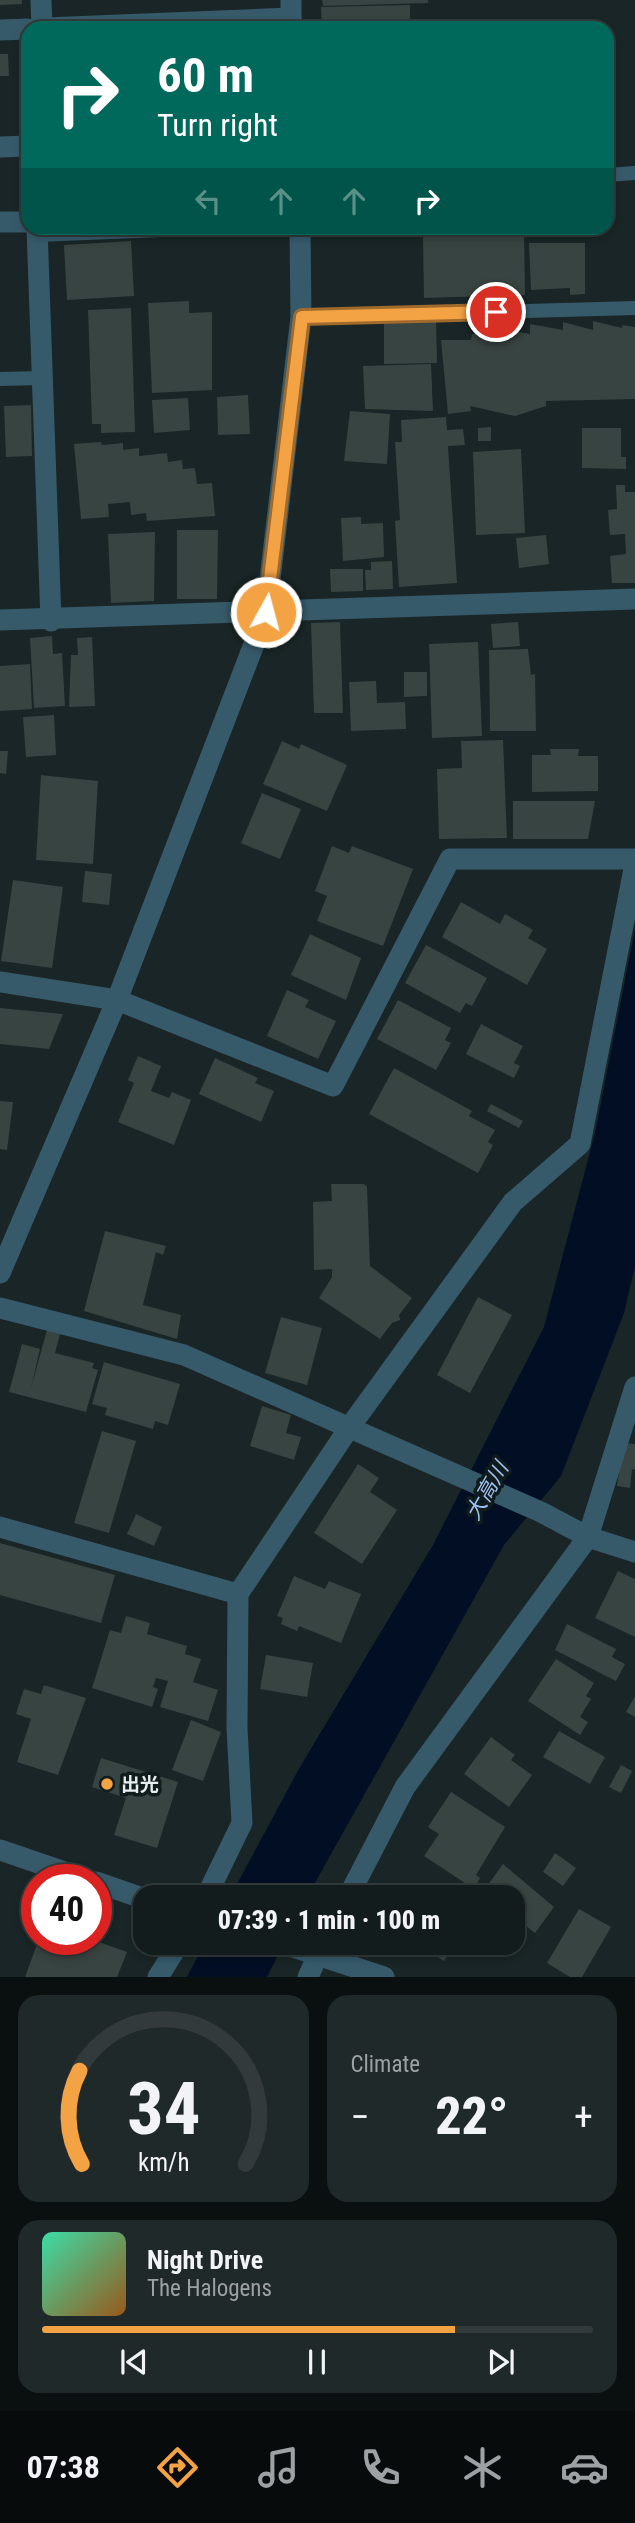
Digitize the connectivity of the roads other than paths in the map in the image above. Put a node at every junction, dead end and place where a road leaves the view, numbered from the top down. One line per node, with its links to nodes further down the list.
1 (41, 0): 3 (street)
2 (291, 15): 4 (street)
3 (42, 21)
4 (177, 21)
5 (21, 29): 6 (street)
6 (0, 30)
7 (21, 146): 8 (street)
8 (0, 147)
9 (635, 173): 10 (lane)
10 (614, 174)
11 (0, 222): 12 (street)
12 (21, 226)
13 (34, 235): 17 (street)
14 (300, 235): 16 (street)
15 (635, 308): 16 (lane)
16 (302, 317): 20 (street)
17 (42, 378): 18 (lane); 22 (street)
18 (0, 379)
19 (635, 600): 20 (street)
20 (266, 612): 22 (street); 25 (street)
21 (0, 620): 22 (street)
22 (51, 621)
23 (635, 861): 25 (street); 29 (street)
24 (0, 982): 25 (street)
25 (117, 1000): 26 (street)
26 (0, 1273)
27 (0, 1308): 29 (street)
28 (635, 1387): 31 (street)
29 (349, 1428): 31 (street); 33 (street)
30 (0, 1527): 33 (street)
31 (588, 1538): 32 (street); 37 (street)
32 (635, 1552)
33 (238, 1594): 36 (street)
34 (0, 1850): 35 (street)
35 (41, 1864)
36 (212, 1885)
37 (354, 1885)
38 (112, 1888): 39 (street)
39 (133, 1895)
40 (172, 1955): 43 (street)
41 (318, 1955): 44 (street)
42 (334, 1955): 45 (street)
43 (158, 1977)
44 (308, 1977)
45 (384, 1977)

